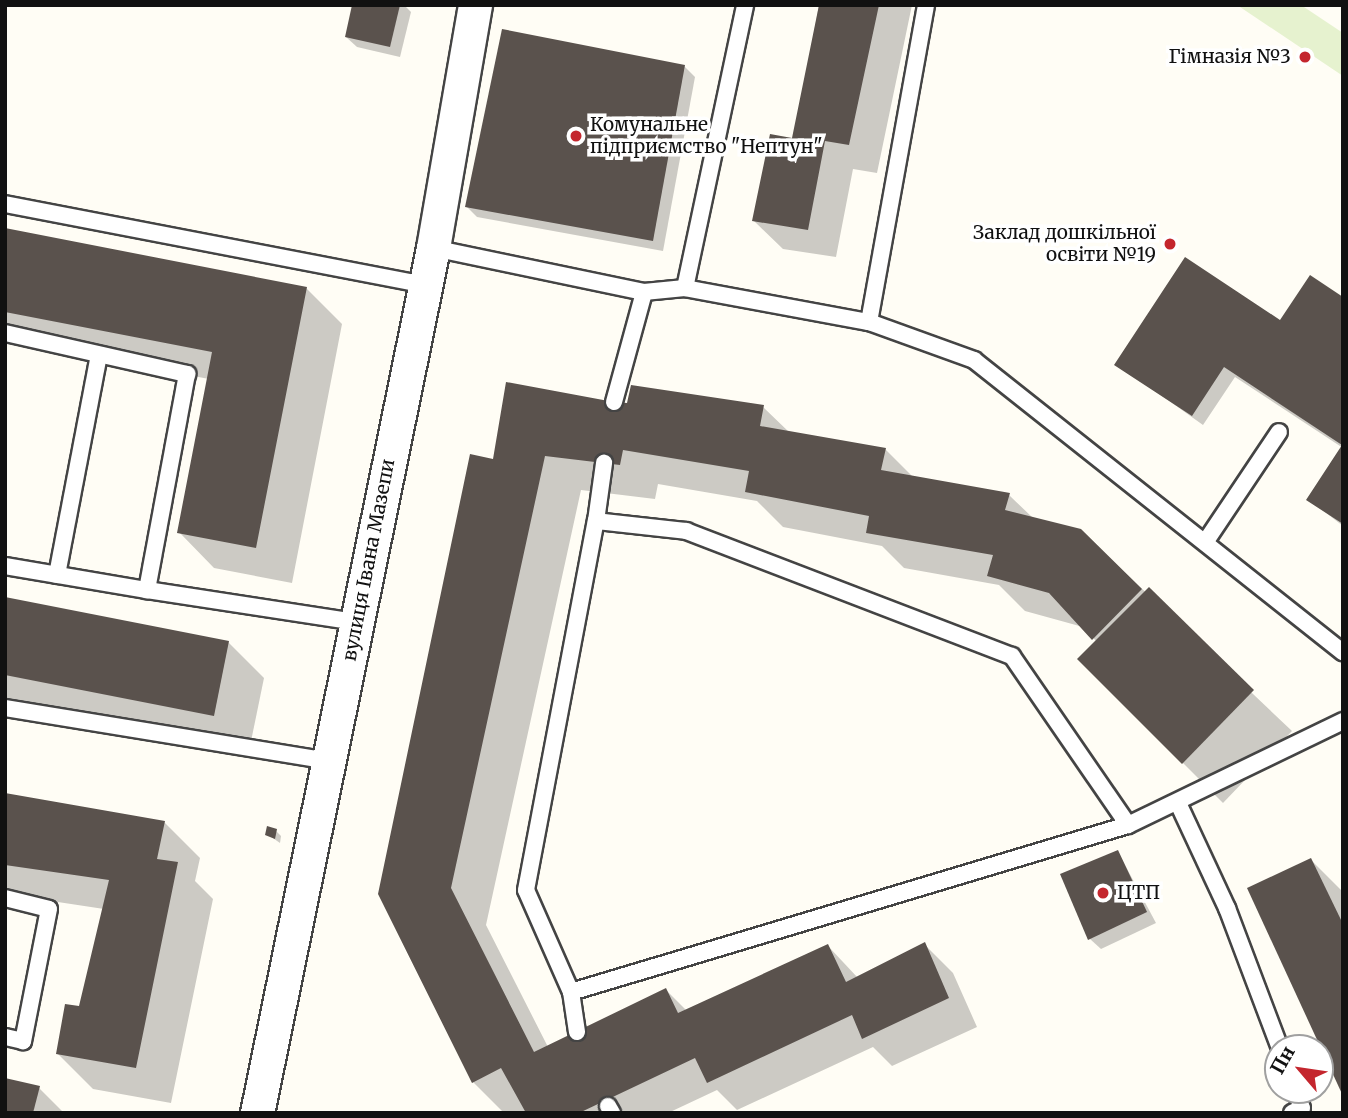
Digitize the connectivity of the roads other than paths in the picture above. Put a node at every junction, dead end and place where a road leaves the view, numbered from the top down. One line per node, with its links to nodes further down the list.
1 (475, 5): 5 (street, вулиця Івана Мазепи)
2 (745, 5): 7 (lane)
3 (926, 5): 9 (lane)
4 (5, 204): 6 (lane)
5 (433, 248): 6 (street, вулиця Івана Мазепи); 8 (lane)
6 (424, 285): 20 (street, вулиця Івана Мазепи)
7 (685, 288): 8 (lane); 9 (lane)
8 (643, 292): 12 (lane)
9 (870, 322): 16 (lane)
10 (5, 333): 11 (lane)
11 (99, 355): 18 (lane); 19 (lane)
12 (614, 402)
13 (1279, 432): 16 (lane)
14 (604, 463): 15 (lane)
15 (596, 521): 26 (lane); 28 (lane)
16 (1206, 541): 21 (lane)
17 (5, 566): 18 (lane)
18 (57, 575): 19 (lane)
19 (147, 590): 20 (lane)
20 (357, 622): 24 (street, вулиця Івана Мазепи)
21 (1343, 652)
22 (5, 708): 24 (lane)
23 (1343, 721): 25 (lane)
24 (330, 761): 32 (street, вулиця Івана Мазепи)
25 (1178, 803): 26 (lane); 30 (lane)
26 (1128, 825): 28 (lane)
27 (5, 898): 31 (lane)
28 (571, 992): 29 (lane)
29 (577, 1032)
30 (1275, 1034)
31 (5, 1037)
32 (257, 1113)

